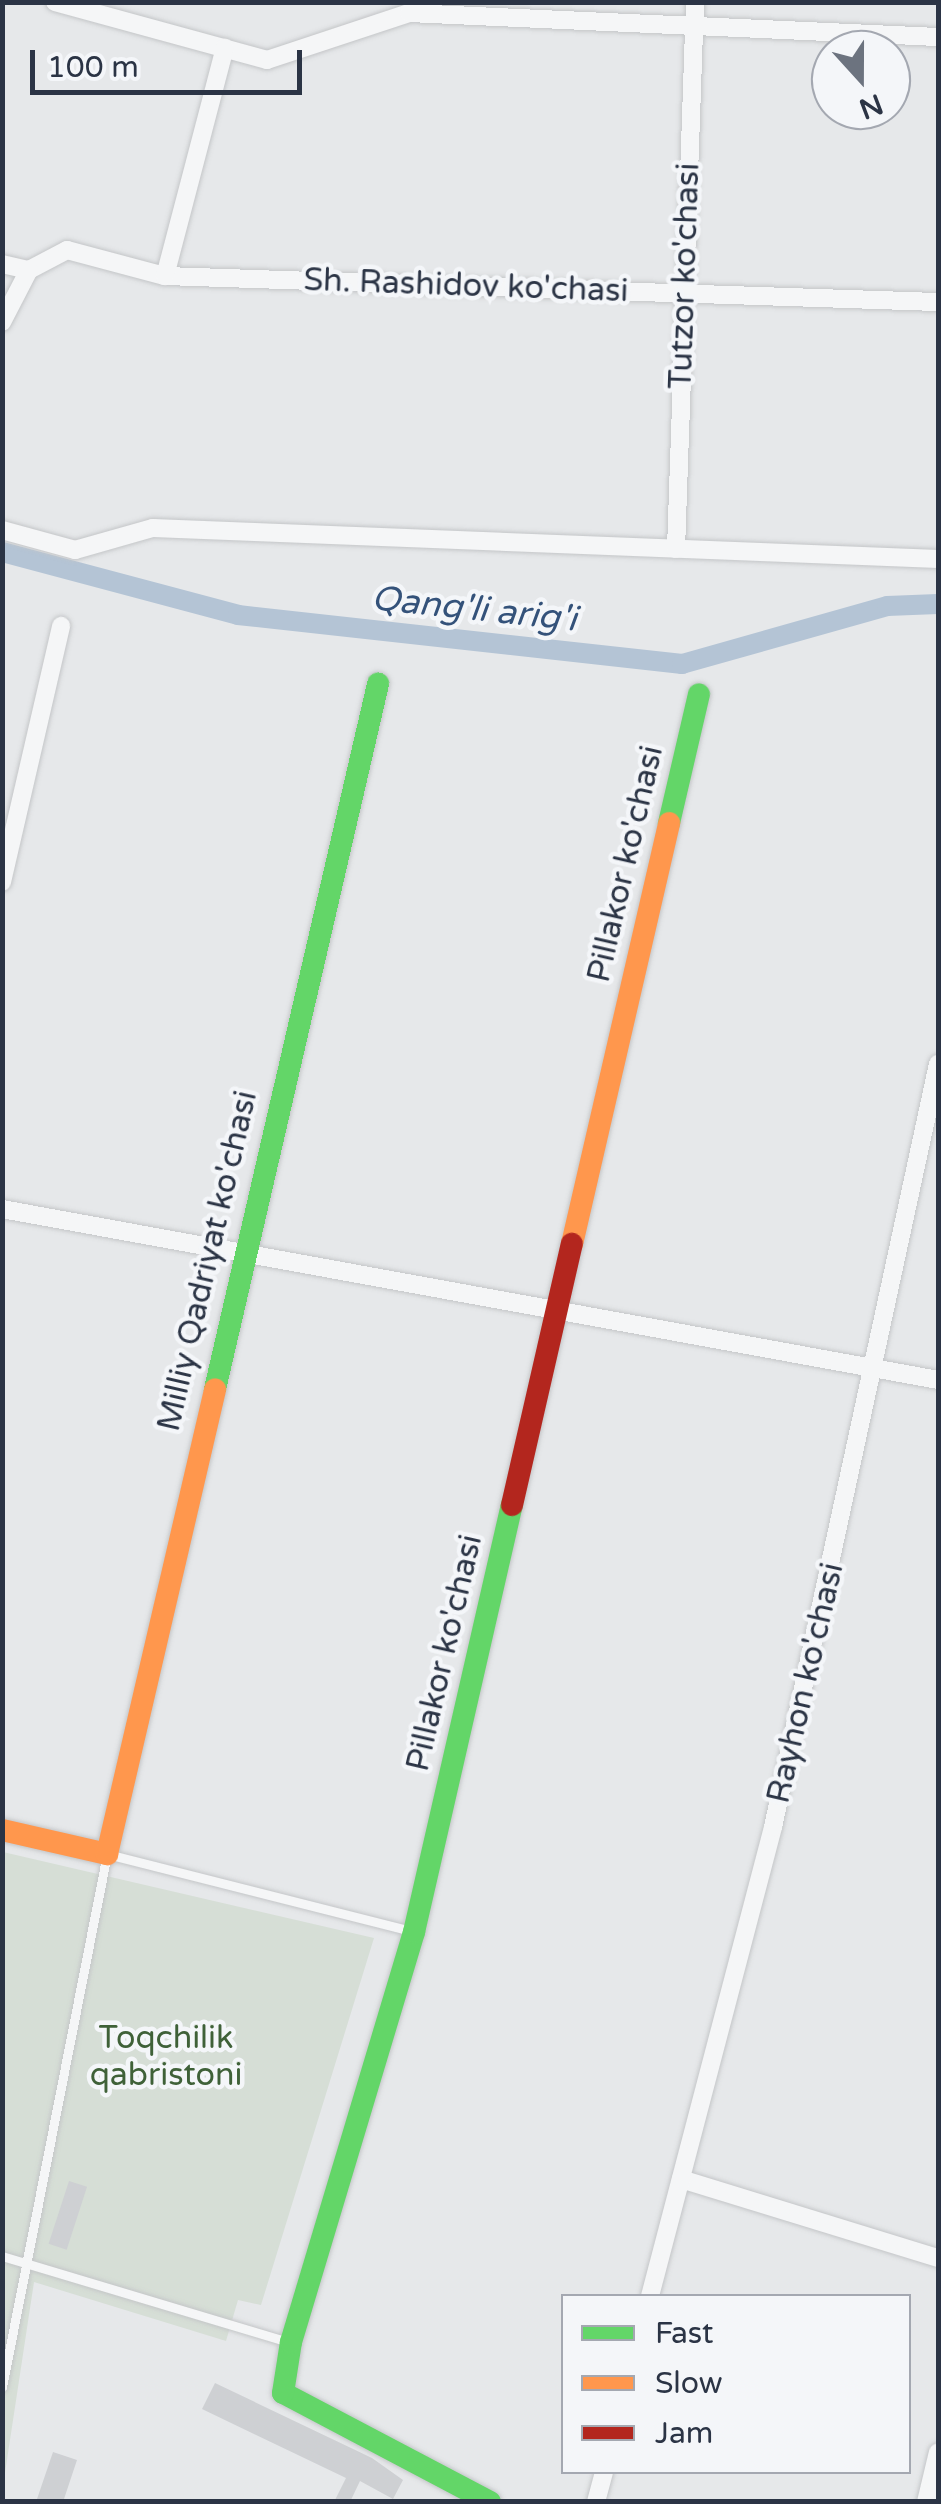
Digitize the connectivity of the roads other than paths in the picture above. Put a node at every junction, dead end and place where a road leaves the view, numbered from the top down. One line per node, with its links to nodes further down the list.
1 (54, 2): 5 (street)
2 (695, 2): 3 (street, Tutzor ko'chasi)
3 (694, 28): 4 (street); 5 (street); 9 (street, Tutzor ko'chasi)
4 (938, 37)
5 (225, 48): 8 (street)
6 (2, 264): 7 (street)
7 (29, 270): 8 (street, Sh. Rashidov ko'chasi); 11 (street)
8 (165, 276): 9 (street, Sh. Rashidov ko'chasi)
9 (685, 294): 10 (street, Sh. Rashidov ko'chasi); 13 (street, Tutzor ko'chasi)
10 (938, 302)
11 (2, 322)
12 (2, 530): 13 (street)
13 (676, 549): 14 (street)
14 (938, 559)
15 (61, 626): 18 (street)
16 (378, 684): 21 (street, Milliy Qadriyat ko'chasi)
17 (699, 694): 22 (street, Pillakor ko'chasi)
18 (2, 882)
19 (938, 1064): 23 (street, Rayhon ko'chasi)
20 (2, 1208): 21 (street)
21 (241, 1253): 22 (street); 26 (street, Milliy Qadriyat ko'chasi)
22 (556, 1312): 23 (street); 27 (street, Pillakor ko'chasi)
23 (877, 1368): 24 (street); 28 (street, Rayhon ko'chasi)
24 (938, 1380)
25 (2, 1830): 26 (street)
26 (107, 1854): 27 (lane); 31 (lane)
27 (414, 1932): 33 (street, Pillakor ko'chasi)
28 (681, 2179): 30 (street); 32 (street, Rayhon ko'chasi)
29 (2, 2256): 31 (lane)
30 (938, 2258)
31 (25, 2263): 33 (lane); 34 (lane)
32 (651, 2294)
33 (290, 2342): 37 (street, Pillakor ko'chasi)
34 (2, 2387)
35 (938, 2452): 39 (street)
36 (603, 2474): 38 (street)
37 (490, 2502)
38 (596, 2502)
39 (926, 2502)

